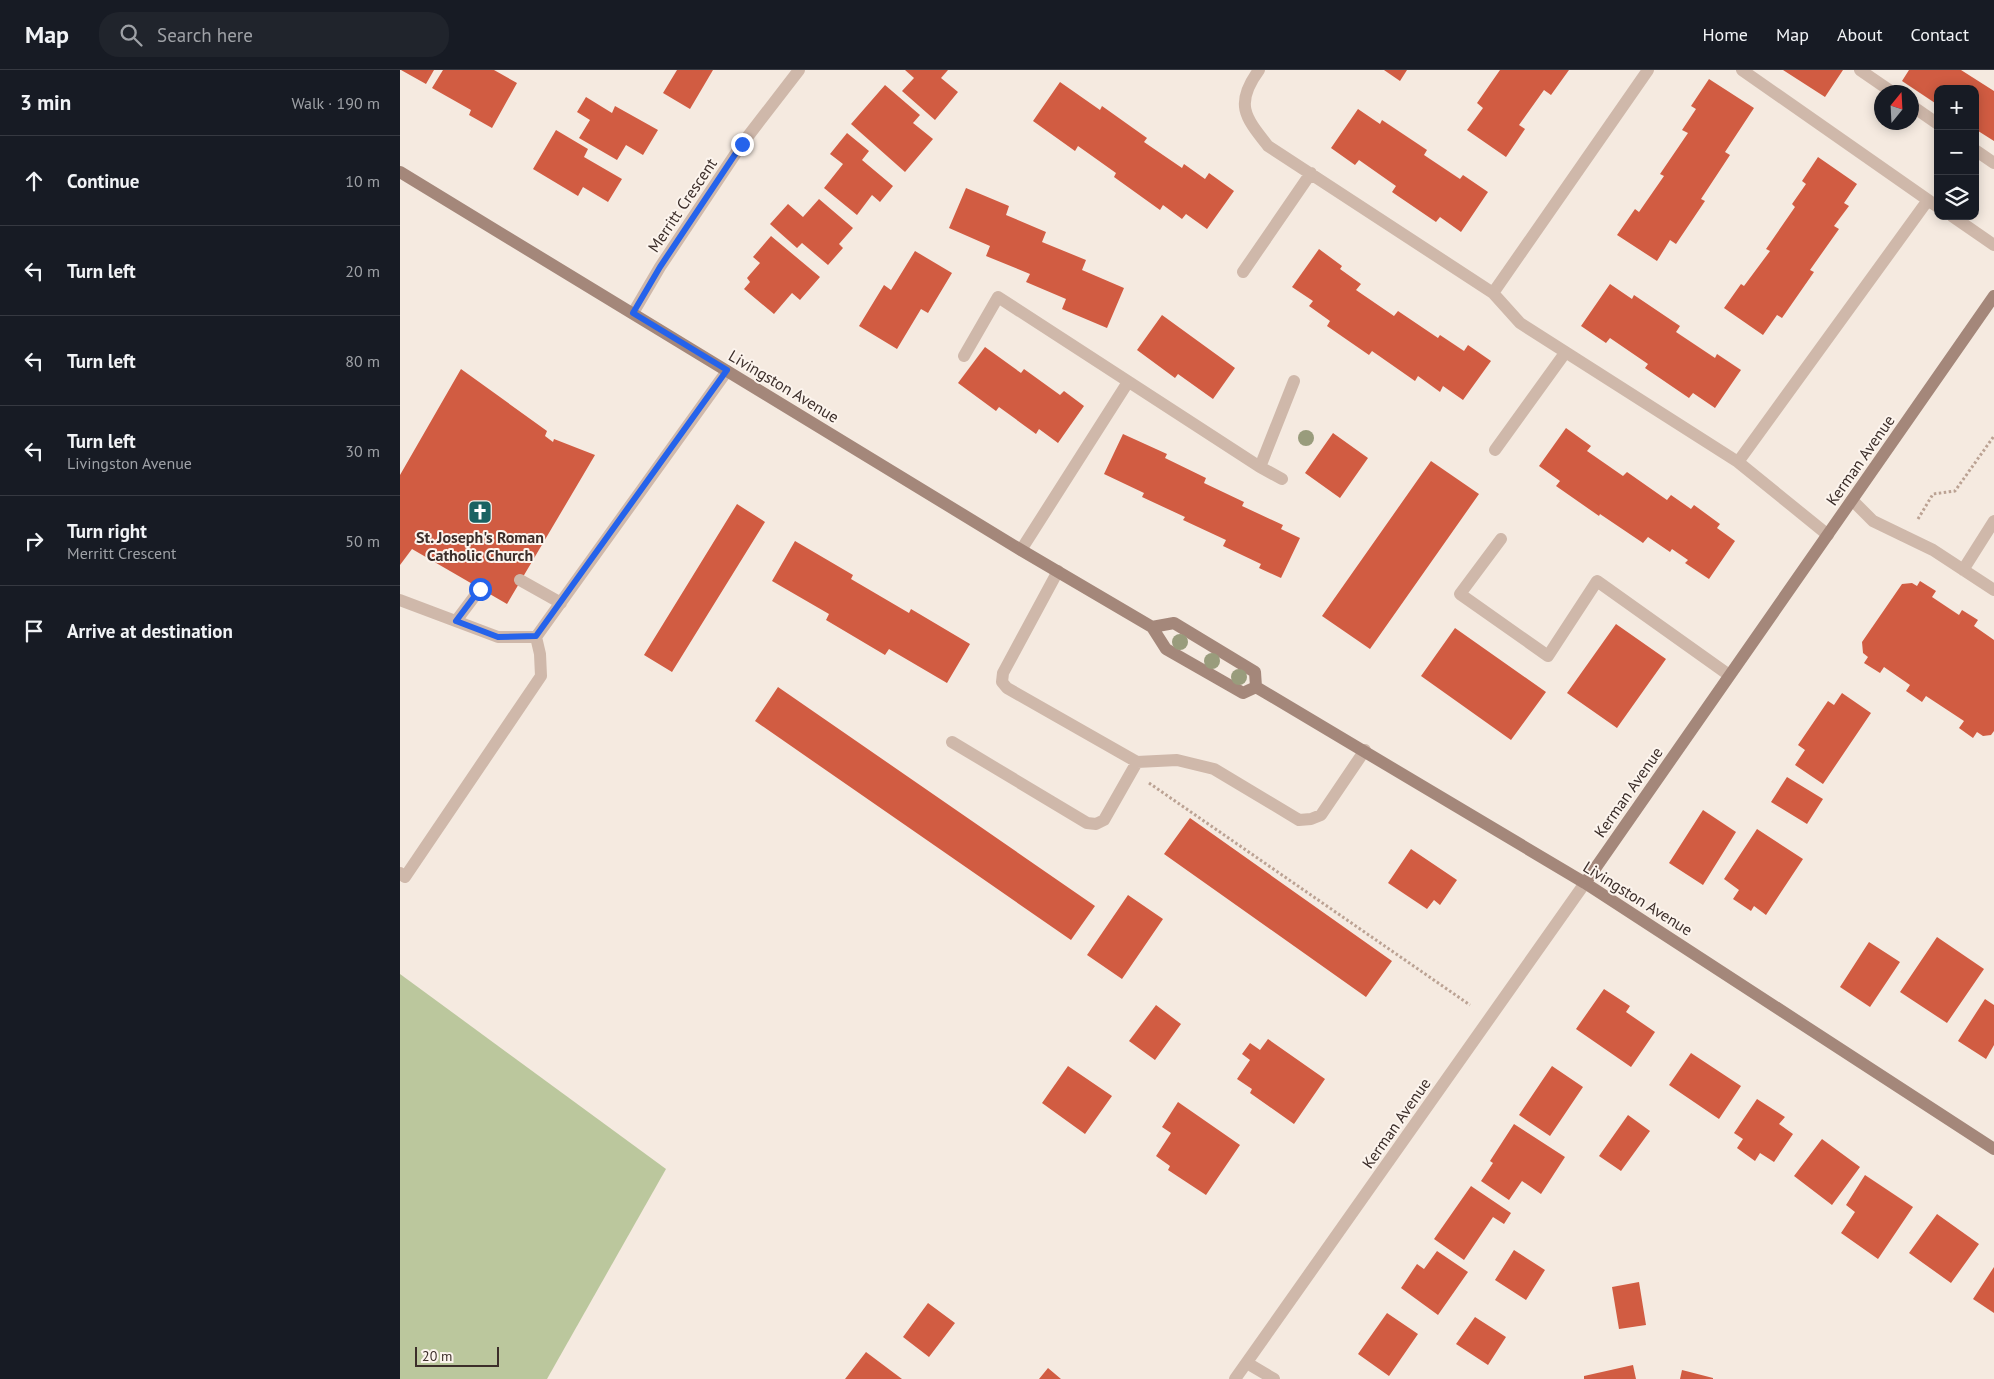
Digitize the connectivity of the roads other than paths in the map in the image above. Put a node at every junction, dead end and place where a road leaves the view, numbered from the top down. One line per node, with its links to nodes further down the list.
1 (799, 70): 19 (street, Merritt Crescent)
2 (1259, 70): 12 (street)
3 (1648, 70): 17 (street)
4 (1742, 70): 13 (street)
5 (1860, 70): 6 (street)
6 (1882, 85)
7 (1919, 111): 8 (street)
8 (1934, 121)
9 (1979, 153): 10 (street)
10 (1994, 163)
11 (400, 172): 19 (main road, Livingston Avenue)
12 (1311, 173): 16 (street); 17 (street)
13 (1933, 204): 26 (street)
14 (1958, 220): 15 (street)
15 (1994, 245)
16 (1242, 272)
17 (1493, 293): 20 (street)
18 (1994, 296): 29 (main road, Kerman Avenue)
19 (633, 313): 22 (main road, Livingston Avenue)
20 (1565, 353): 25 (street); 26 (street)
21 (964, 356): 24 (street)
22 (727, 370): 33 (main road, Livingston Avenue); 40 (street)
23 (1294, 380): 27 (street)
24 (1128, 382): 27 (street); 33 (street)
25 (1495, 450)
26 (1738, 462): 31 (street)
27 (1260, 467): 28 (street)
28 (1282, 479)
29 (1852, 500): 31 (main road, Kerman Avenue); 34 (street)
30 (1994, 521): 34 (street)
31 (1828, 535): 44 (main road, Kerman Avenue)
32 (1500, 539): 44 (street)
33 (1021, 550): 35 (main road, Livingston Avenue)
34 (1963, 570): 38 (street)
35 (1058, 571): 42 (main road, Livingston Avenue); 48 (street)
36 (520, 580): 40 (street)
37 (480, 589): 41 (street)
38 (1994, 590)
39 (400, 600): 41 (street)
40 (561, 603): 43 (street)
41 (456, 621): 43 (street)
42 (1152, 627): 45 (main road, Livingston Avenue); 45 (main road)
43 (536, 636): 49 (street)
44 (1729, 675): 50 (main road, Kerman Avenue)
45 (1256, 687): 47 (main road, Livingston Avenue)
46 (952, 742): 48 (street)
47 (1365, 750): 48 (street); 50 (main road, Livingston Avenue)
48 (1134, 766)
49 (400, 873)
50 (1585, 883): 51 (main road, Livingston Avenue); 52 (street, Kerman Avenue)
51 (1994, 1149)
52 (1247, 1362): 53 (street, Kerman Avenue); 54 (street)
53 (1235, 1379)
54 (1274, 1379)

